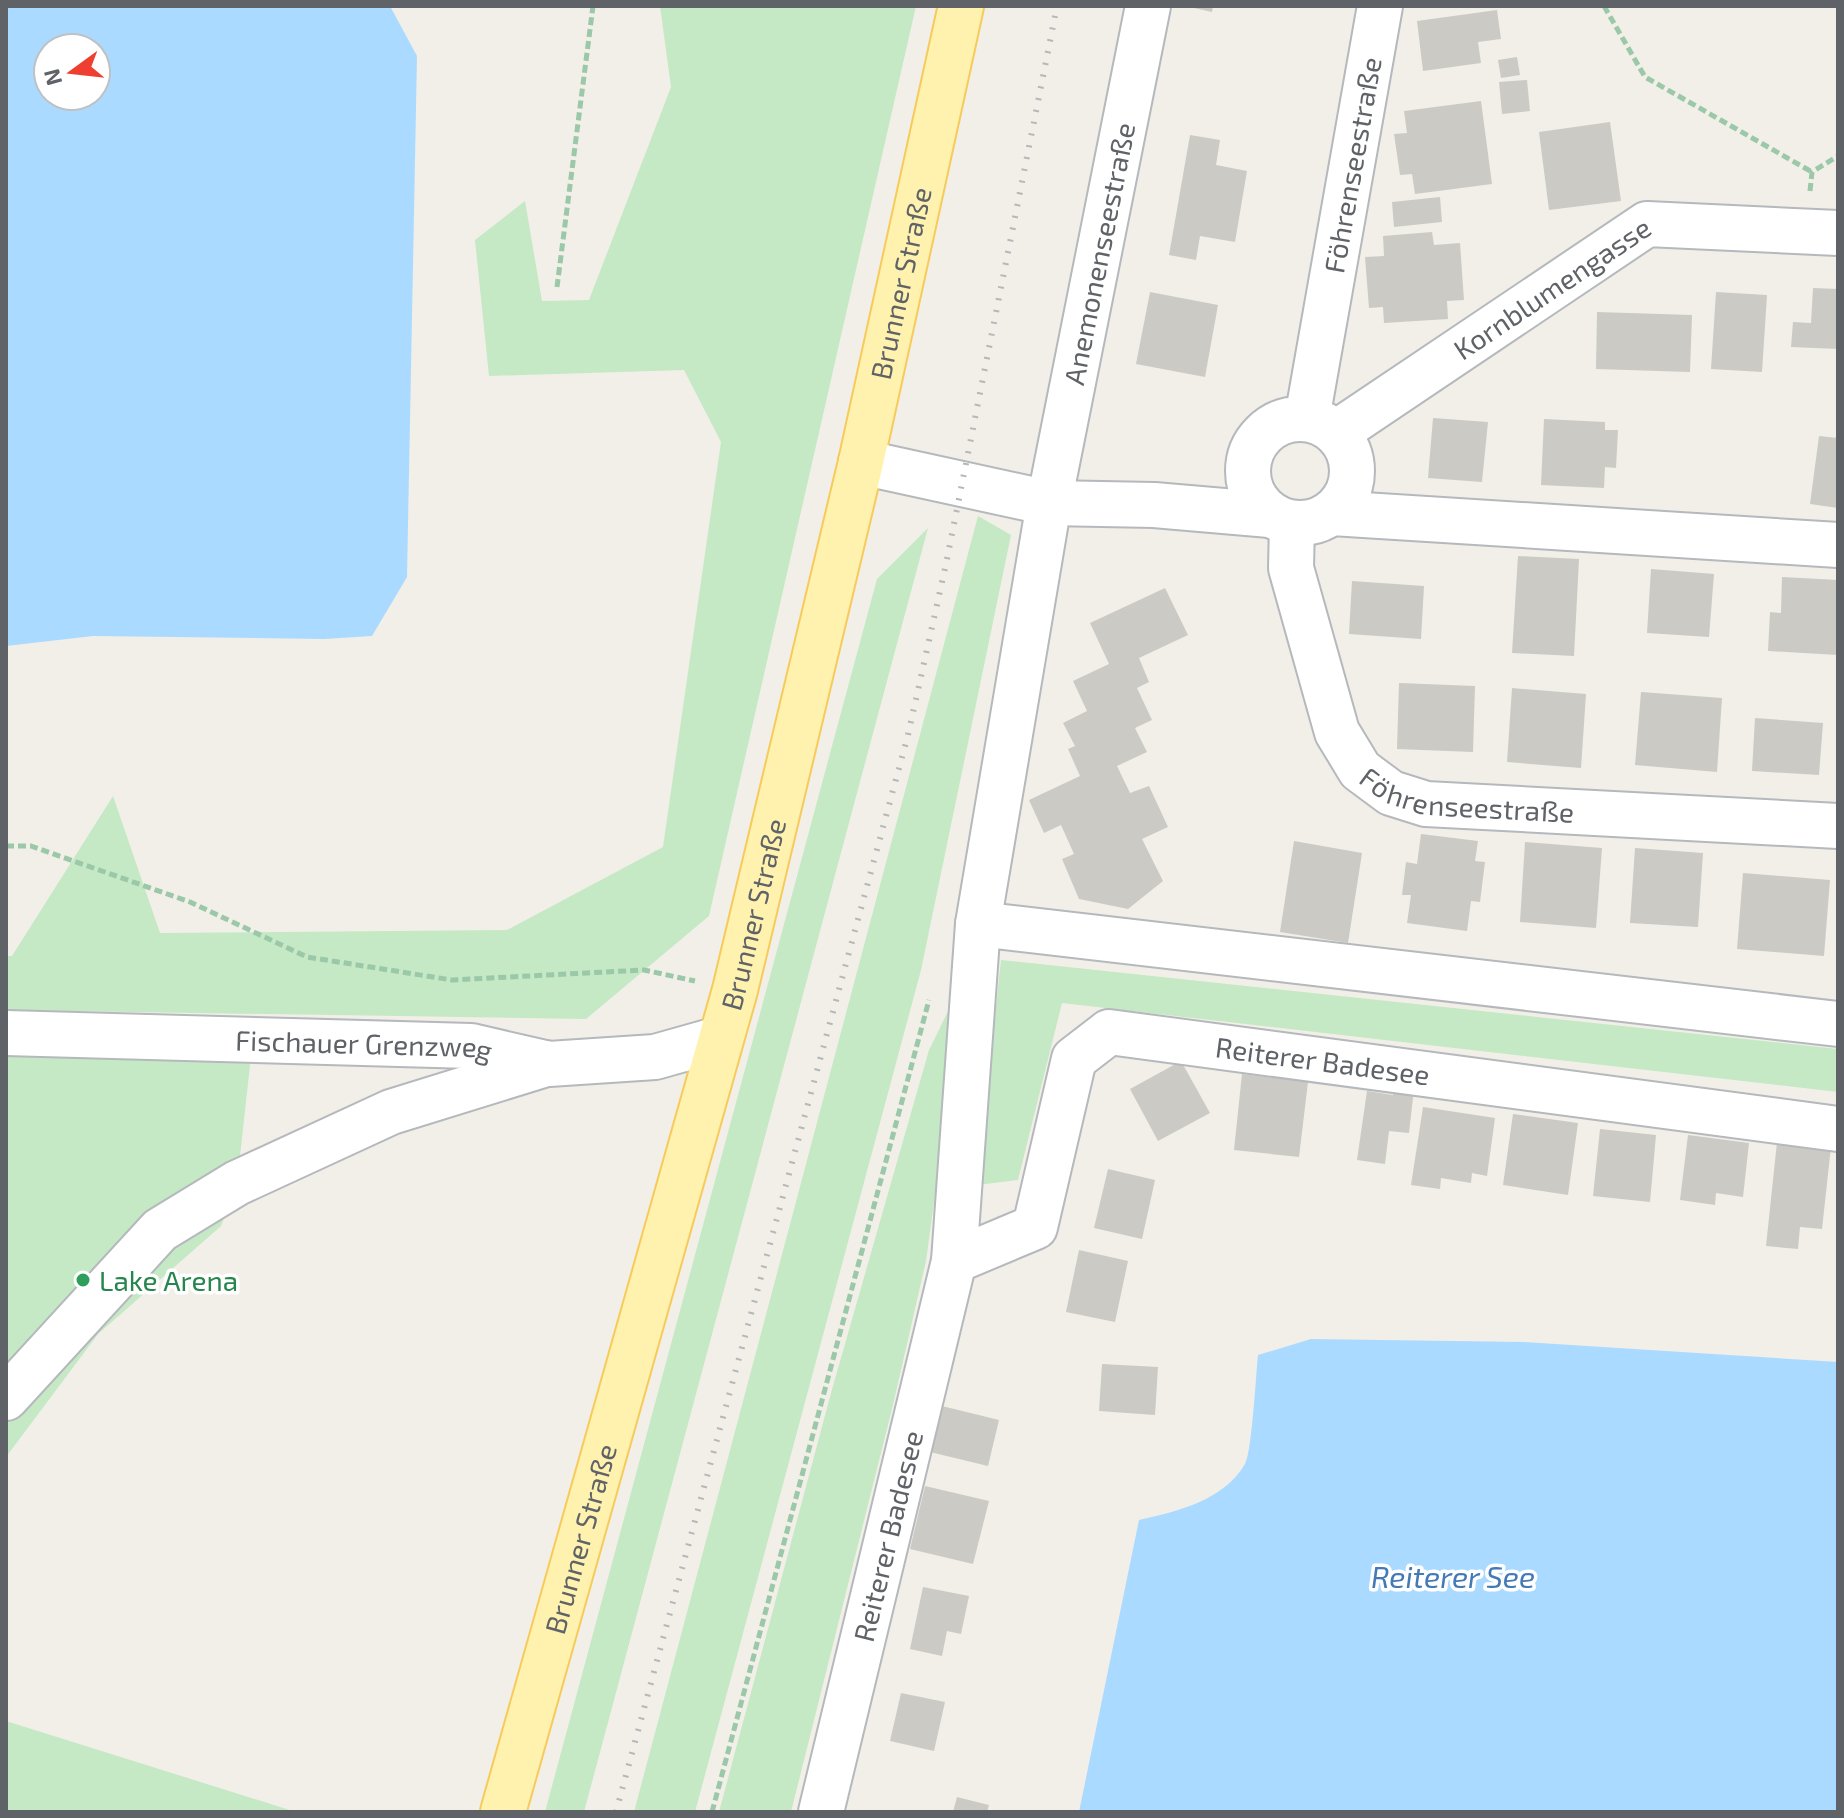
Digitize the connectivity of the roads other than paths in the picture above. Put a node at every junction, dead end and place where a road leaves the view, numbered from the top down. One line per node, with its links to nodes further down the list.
1 (961, 6): 7 (main road, Brunner Straße)
2 (1148, 6): 8 (street, Anemonenseestraße)
3 (1380, 6): 5 (street, Föhrenseestraße)
4 (1838, 233): 5 (street, Kornblumengasse)
5 (1322, 426): 6 (street); 10 (street)
6 (1254, 447): 9 (street); 10 (street)
7 (861, 462): 8 (street); 16 (main road, Brunner Straße)
8 (1049, 503): 9 (street); 13 (street, Reiterer Badesee)
9 (1154, 505): 10 (street)
10 (1298, 517): 11 (street); 12 (street, Föhrenseestraße)
11 (1838, 545)
12 (1838, 826)
13 (978, 924): 14 (street); 19 (street, Reiterer Badesee)
14 (1838, 1024)
15 (6, 1033): 17 (street, Fischauer Grenzweg)
16 (719, 1039): 17 (street, Fischauer Grenzweg); 21 (main road, Brunner Straße)
17 (549, 1064): 20 (street)
18 (1838, 1129): 19 (street, Reiterer Badesee)
19 (954, 1261): 22 (street, Reiterer Badesee)
20 (6, 1398)
21 (503, 1812)
22 (821, 1812)

